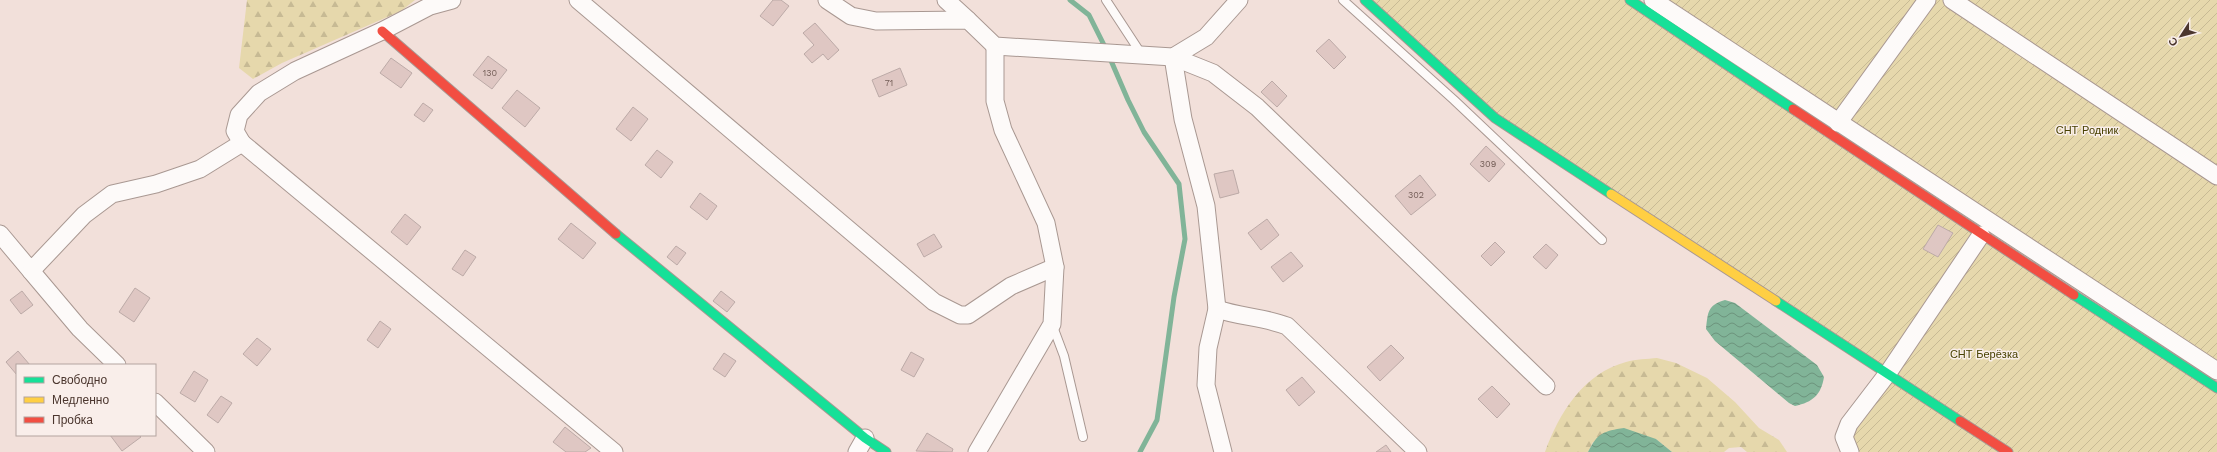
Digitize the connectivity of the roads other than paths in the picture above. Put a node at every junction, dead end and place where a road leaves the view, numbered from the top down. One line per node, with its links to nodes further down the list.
1 (452, 0): 14 (street)
2 (578, 0): 24 (street)
3 (826, 0): 13 (street)
4 (946, 0): 13 (street)
5 (1106, 0): 16 (lane)
6 (1239, 0): 17 (street)
7 (1343, 0): 23 (lane)
8 (1365, 0): 30 (street)
9 (1630, 0): 22 (street)
10 (1653, 0): 18 (street)
11 (1927, 0): 18 (street)
12 (1952, 0): 20 (street)
13 (968, 20): 15 (street)
14 (382, 31): 19 (street); 35 (street)
15 (995, 46): 16 (street); 24 (street)
16 (1142, 55): 17 (street)
17 (1173, 57): 26 (street); 31 (street)
18 (1838, 123): 29 (street)
19 (242, 143): 25 (street); 37 (street)
20 (2217, 176)
21 (0, 234): 25 (street)
22 (1981, 235): 30 (street); 32 (street)
23 (1602, 240)
24 (1055, 267): 27 (street)
25 (31, 271): 28 (street)
26 (1217, 309): 40 (street); 41 (street)
27 (1052, 324): 34 (lane); 39 (street)
28 (116, 364)
29 (2217, 371)
30 (1888, 373): 42 (street); 43 (street)
31 (1546, 386)
32 (2217, 388)
33 (156, 403): 36 (street)
34 (1083, 437)
35 (861, 445): 38 (street)
36 (206, 452)
37 (614, 452)
38 (886, 452)
39 (977, 452)
40 (1223, 452)
41 (1418, 452)
42 (1850, 452)
43 (2008, 452)

